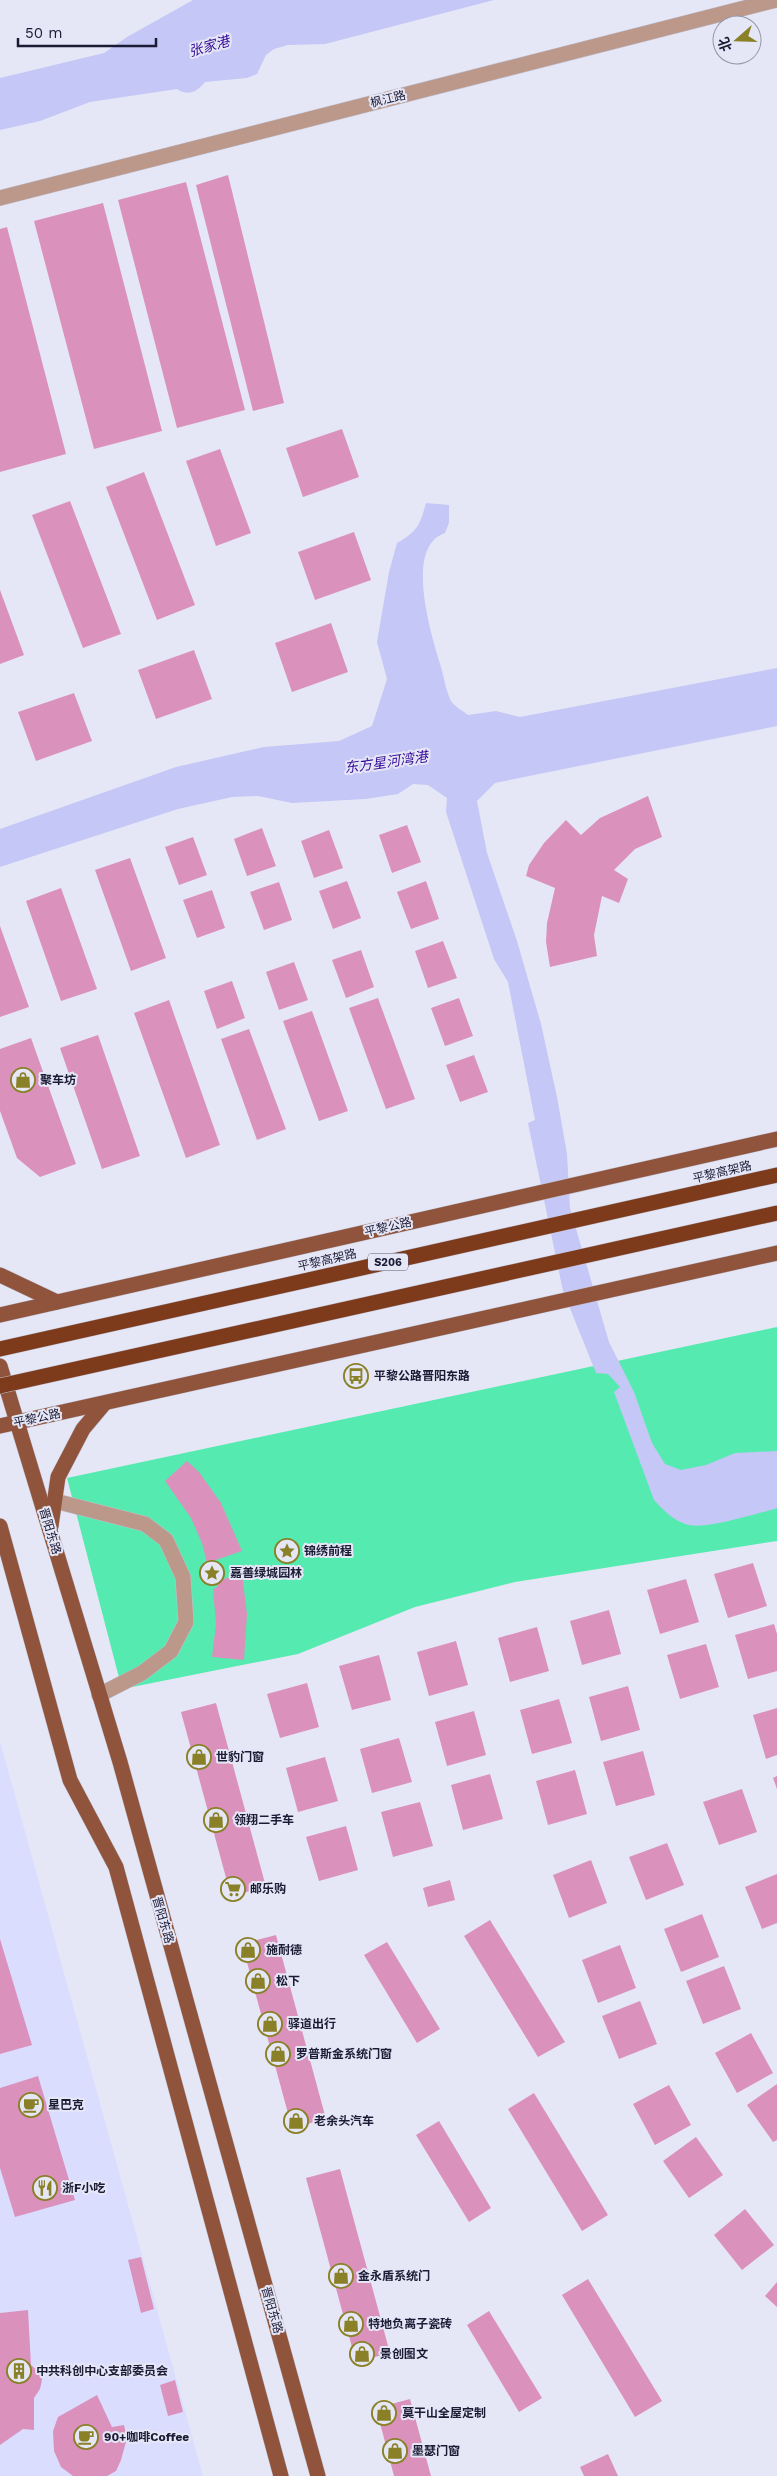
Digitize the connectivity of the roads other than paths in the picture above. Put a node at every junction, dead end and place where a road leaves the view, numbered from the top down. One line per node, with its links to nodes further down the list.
1 (776, 0): 2 (street, 枫江路)
2 (0, 198)
3 (777, 1139): 8 (main road, 平黎公路)
4 (777, 1175): 10 (highway, 平黎高架路 / S206)
5 (777, 1213): 12 (highway, bridge)
6 (777, 1253): 13 (main road, 平黎公路)
7 (0, 1275): 8 (main road)
8 (57, 1302): 9 (main road, 平黎公路)
9 (0, 1315)
10 (0, 1349)
11 (0, 1366): 14 (main road, 晋阳东路)
12 (0, 1386)
13 (104, 1404): 14 (main road, 平黎公路); 16 (main road)
14 (17, 1423): 15 (main road, 平黎公路); 18 (main road, 晋阳东路)
15 (0, 1426)
16 (54, 1501): 18 (main road); 19 (street)
17 (0, 1528): 20 (main road)
18 (50, 1533): 19 (main road, 晋阳东路)
19 (99, 1695): 21 (main road, 晋阳东路)
20 (281, 2476)
21 (318, 2476)

